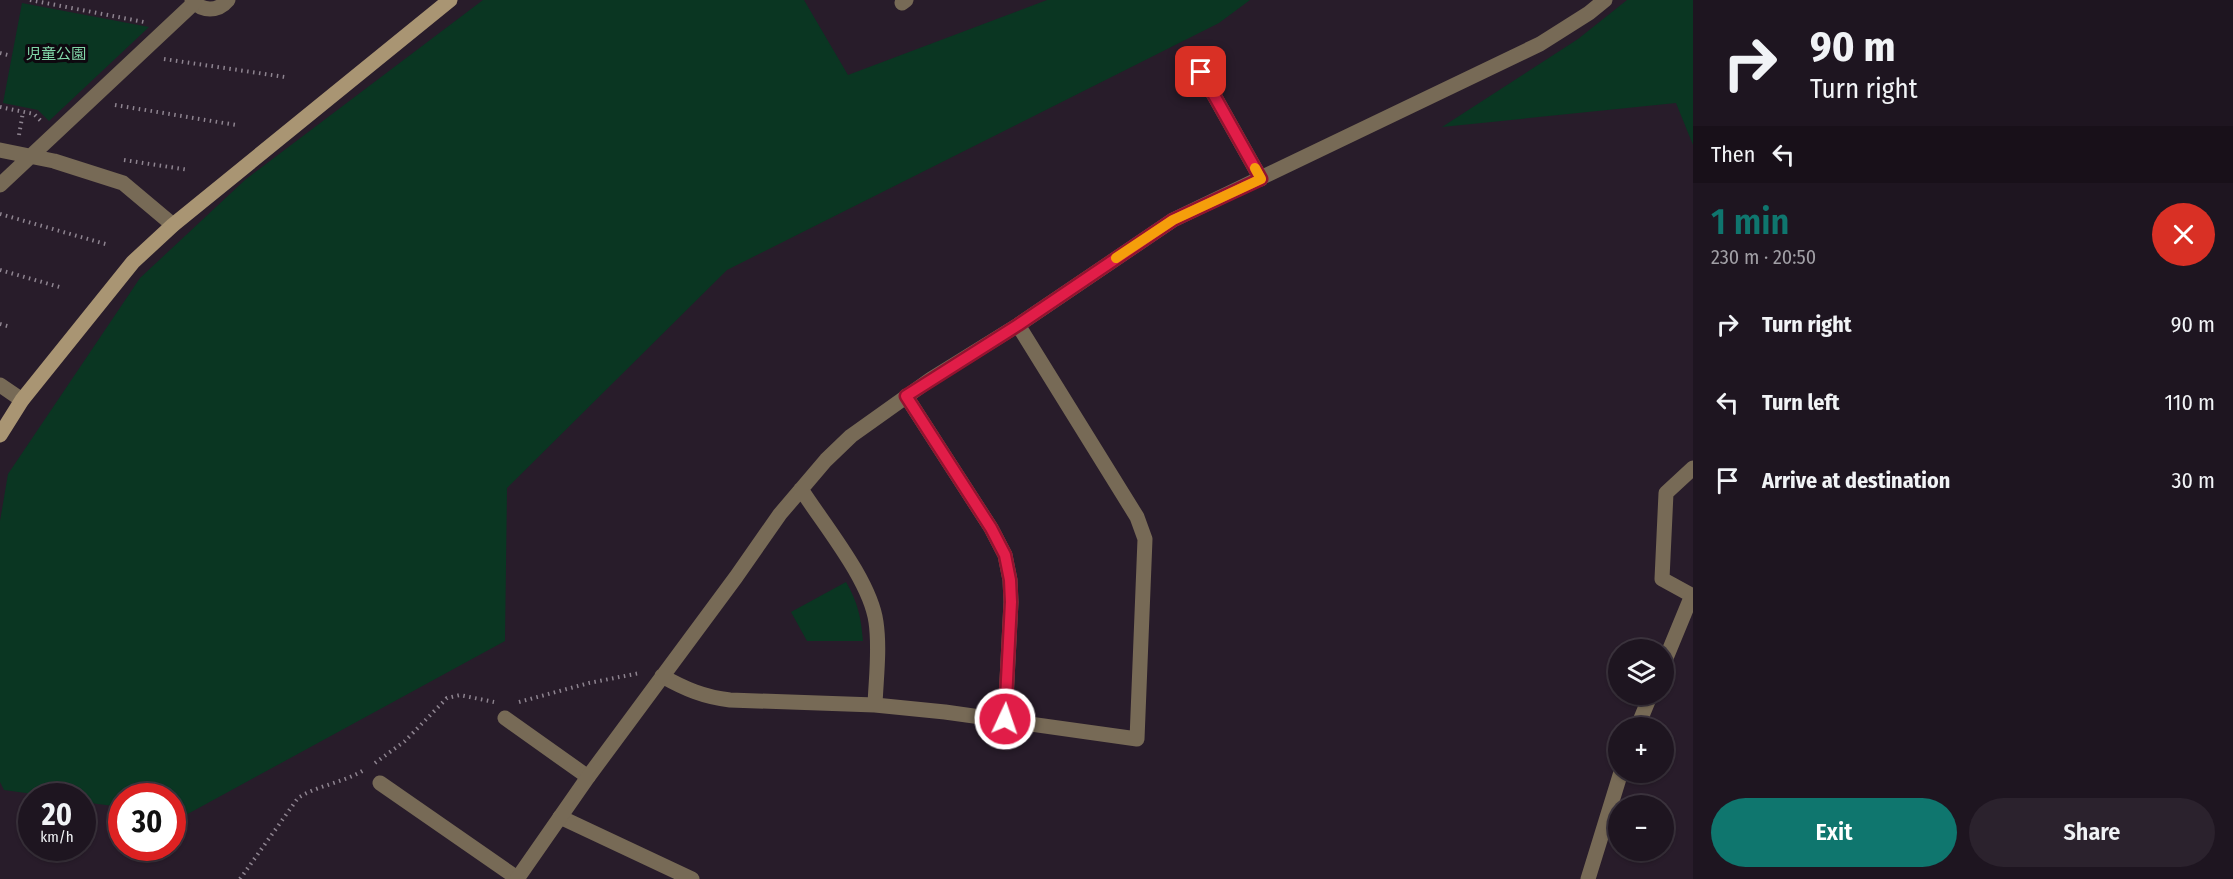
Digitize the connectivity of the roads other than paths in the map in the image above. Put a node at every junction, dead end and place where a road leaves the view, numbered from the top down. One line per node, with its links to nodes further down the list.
1 (228, 0): 4 (street)
2 (450, 0): 10 (street)
3 (1605, 0): 8 (street)
4 (193, 2): 7 (street)
5 (1201, 72): 8 (street)
6 (0, 150): 7 (street)
7 (30, 156): 9 (street); 10 (street)
8 (1261, 179): 11 (street)
9 (0, 185)
10 (173, 225): 14 (street)
11 (1018, 325): 13 (street); 23 (street)
12 (0, 385): 14 (street)
13 (906, 396): 17 (street); 23 (street)
14 (22, 400): 15 (street)
15 (0, 435)
16 (1693, 468): 18 (street)
17 (801, 489): 20 (street); 21 (street)
18 (1692, 596): 19 (street)
19 (1674, 639)
20 (662, 676): 21 (street); 24 (street)
21 (875, 705): 23 (street)
22 (505, 718): 24 (street)
23 (1005, 719)
24 (588, 777): 27 (street)
25 (380, 783): 28 (street)
26 (1618, 783): 30 (street)
27 (560, 817): 28 (street); 29 (street)
28 (517, 879)
29 (692, 879)
30 (1588, 879)

